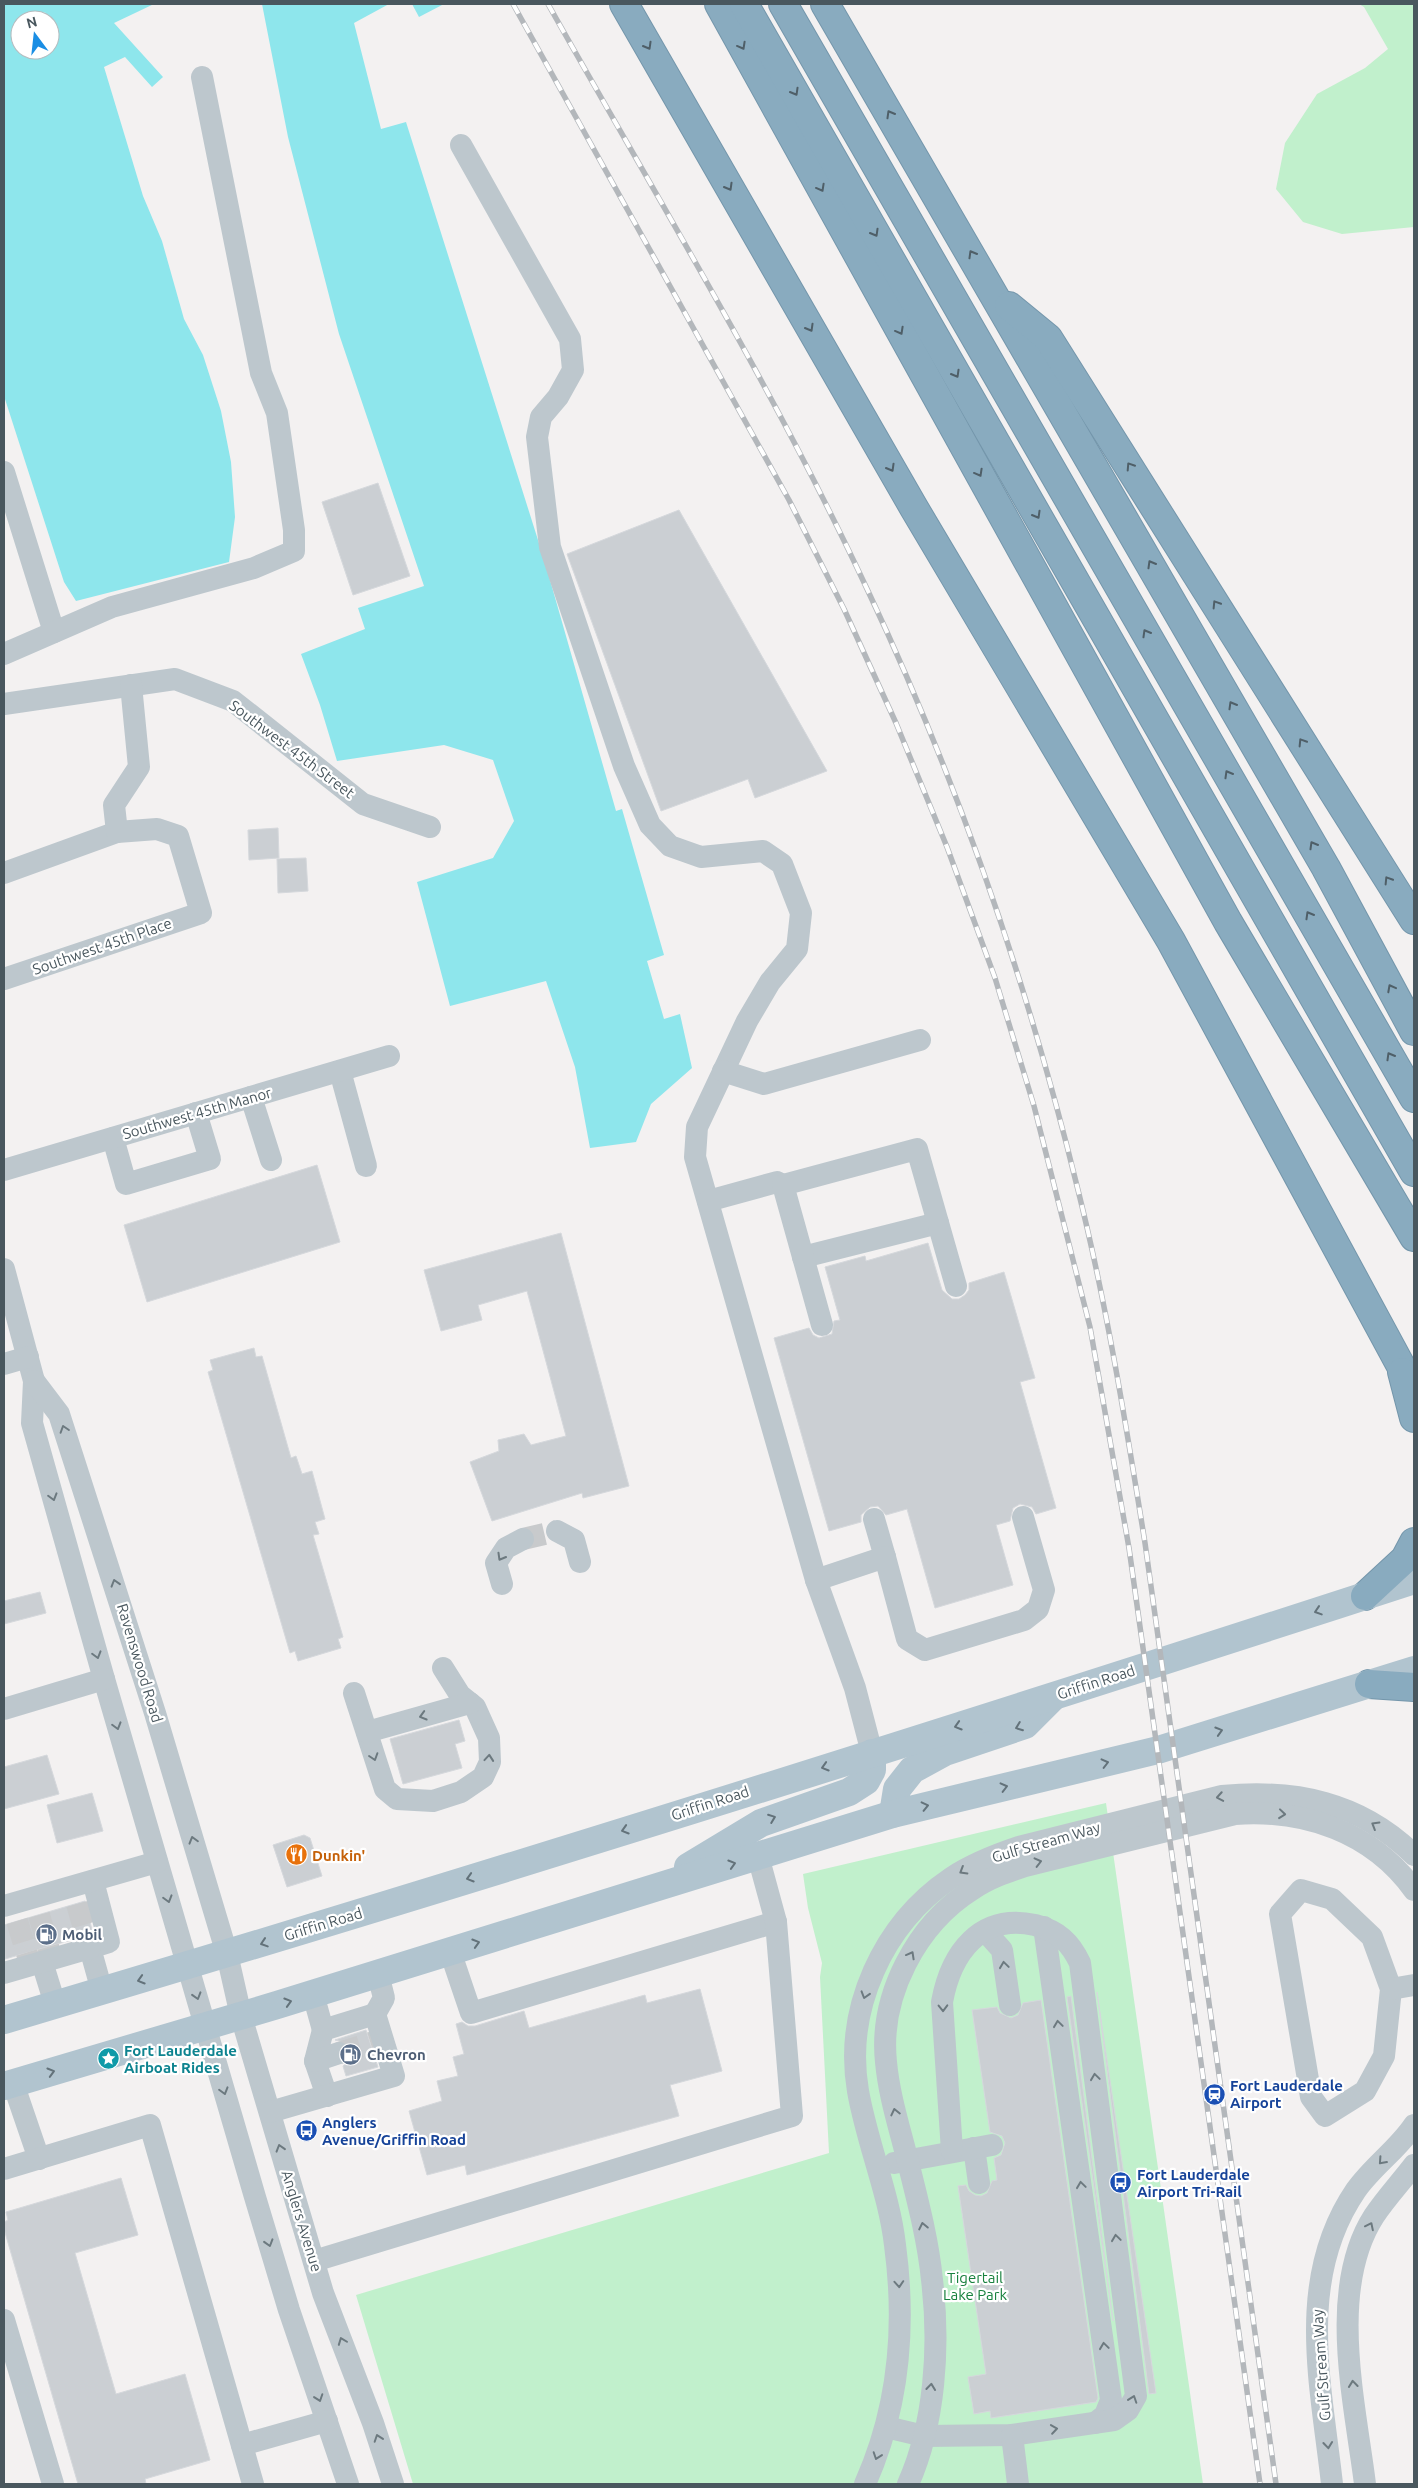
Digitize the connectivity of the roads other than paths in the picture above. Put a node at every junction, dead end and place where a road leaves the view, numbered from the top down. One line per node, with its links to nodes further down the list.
1 (624, 4): 41 (highway, one-way to 41)
2 (719, 4): 35 (highway, one-way to 35)
3 (744, 4): 31 (highway, one-way to 31)
4 (784, 4): 25 (highway, one-way to 4)
5 (825, 4): 8 (highway, one-way to 5)
6 (202, 76): 10 (street)
7 (461, 145): 23 (street)
8 (997, 296): 17 (highway, one-way to 8); 19 (highway, one-way to 8)
9 (4, 472): 10 (street)
10 (54, 632): 11 (street)
11 (4, 654)
12 (131, 685): 13 (street, Southwest 45th Street); 14 (street, Southwest 45th Street); 15 (street)
13 (4, 704)
14 (430, 828)
15 (117, 832): 16 (street); 18 (street, Southwest 45th Place)
16 (4, 873)
17 (1414, 920)
18 (4, 979)
19 (1414, 1031)
20 (920, 1040): 23 (street)
21 (389, 1056): 22 (street, Southwest 45th Manor)
22 (340, 1071): 24 (street, Southwest 45th Manor); 29 (street)
23 (723, 1071): 33 (street)
24 (251, 1097): 26 (street, Southwest 45th Manor); 28 (street)
25 (1414, 1098)
26 (196, 1113): 27 (street, Southwest 45th Manor); 27 (street)
27 (113, 1138): 30 (street, Southwest 45th Manor)
28 (271, 1160)
29 (366, 1166)
30 (4, 1170)
31 (1414, 1172)
32 (783, 1185): 33 (street); 34 (street); 36 (street)
33 (708, 1201): 53 (street)
34 (938, 1224): 36 (street); 38 (street)
35 (1414, 1237)
36 (803, 1258): 39 (street)
37 (4, 1269): 40 (street, Ravenswood Road)
38 (956, 1286)
39 (822, 1325)
40 (28, 1357): 42 (street); 43 (street, Ravenswood Road)
41 (1398, 1358): 44 (highway); 45 (highway)
42 (4, 1364)
43 (34, 1381): 59 (street, Ravenswood Road, one-way to 59); 81 (street, Ravenswood Road, one-way to 43)
44 (1414, 1390)
45 (1414, 1418)
46 (1023, 1517): 51 (street)
47 (874, 1519): 51 (street)
48 (557, 1531): 52 (street)
49 (523, 1539): 55 (street, one-way to 55)
50 (1414, 1542): 56 (highway)
51 (885, 1558): 53 (street)
52 (580, 1562)
53 (816, 1580): 67 (street)
54 (1414, 1580): 56 (main road, Griffin Road)
55 (502, 1584)
56 (1365, 1596): 63 (main road, Griffin Road, one-way to 63)
57 (443, 1668): 64 (street)
58 (1414, 1670): 60 (main road)
59 (104, 1679): 65 (street); 71 (street, Ravenswood Road, one-way to 71)
60 (1369, 1684): 61 (highway); 68 (main road, one-way to 60)
61 (1414, 1687)
62 (354, 1694): 66 (street)
63 (1055, 1696): 67 (main road, Griffin Road, one-way to 67); 68 (main road, one-way to 68)
64 (470, 1703): 66 (street, one-way to 66); 66 (street, one-way to 64)
65 (4, 1709)
66 (367, 1732)
67 (872, 1753): 72 (main road, one-way to 67); 81 (main road, Griffin Road, one-way to 81)
68 (893, 1814): 70 (main road)
69 (1414, 1855): 107 (street, Gulf Stream Way, one-way to 107)
70 (758, 1856): 72 (main road, one-way to 70); 76 (street)
71 (157, 1862): 73 (street); 83 (street, Ravenswood Road, one-way to 83)
72 (655, 1888): 80 (main road, one-way to 72)
73 (81, 1890): 75 (street); 79 (street)
74 (1414, 1890): 105 (street, Gulf Stream Way, one-way to 74)
75 (11, 1910)
76 (776, 1922): 80 (street); 110 (street)
77 (1044, 1927): 78 (street); 113 (street, one-way to 77); 113 (street, one-way to 77)
78 (985, 1931): 91 (street, one-way to 78); 103 (street, one-way to 103)
79 (89, 1945): 82 (street); 88 (street)
80 (450, 1952): 85 (main road)
81 (227, 1954): 83 (main road, Griffin Road); 93 (street, Anglers Avenue)
82 (41, 1960): 84 (street); 90 (street)
83 (188, 1966): 88 (main road, Griffin Road, one-way to 88); 95 (street, one-way to 95)
84 (4, 1973)
85 (378, 1974): 89 (main road); 92 (street)
86 (1414, 1985): 87 (street)
87 (1391, 1989): 87 (street)
88 (102, 1991): 90 (main road, Griffin Road)
89 (313, 1994): 93 (main road, one-way to 89); 96 (street)
90 (55, 2004): 94 (main road, Griffin Road)
91 (1010, 2005)
92 (374, 2014): 96 (street); 100 (street)
93 (241, 2016): 95 (main road); 101 (street, Anglers Avenue)
94 (4, 2018)
95 (206, 2027): 99 (main road, one-way to 95); 112 (street, one-way to 112)
96 (323, 2030): 98 (street)
97 (339, 2054): 98 (street)
98 (315, 2061): 100 (street)
99 (8, 2085): 104 (street)
100 (327, 2096): 101 (street)
101 (270, 2112): 110 (street, Anglers Avenue, one-way to 101)
102 (1414, 2125): 125 (street, Gulf Stream Way, one-way to 125)
103 (952, 2151): 105 (street); 109 (street)
104 (39, 2158): 108 (street); 117 (street)
105 (908, 2160): 107 (street); 116 (street, Gulf Stream Way, one-way to 105)
106 (1414, 2165): 126 (street, Gulf Stream Way, one-way to 106)
107 (876, 2168): 114 (street, Gulf Stream Way, one-way to 114)
108 (4, 2169)
109 (979, 2183)
110 (314, 2261): 121 (street, Anglers Avenue, one-way to 110)
111 (4, 2320): 118 (street)
112 (327, 2421): 117 (street); 120 (street)
113 (1095, 2423): 115 (street, one-way to 113)
114 (886, 2427): 116 (street); 122 (street, Gulf Stream Way, one-way to 122)
115 (1012, 2435): 116 (street); 124 (street)
116 (924, 2436): 123 (street, Gulf Stream Way)
117 (242, 2445): 119 (street)
118 (53, 2484)
119 (253, 2484)
120 (348, 2484)
121 (393, 2484)
122 (865, 2484)
123 (908, 2484)
124 (1018, 2484)
125 (1332, 2484)
126 (1365, 2484)

